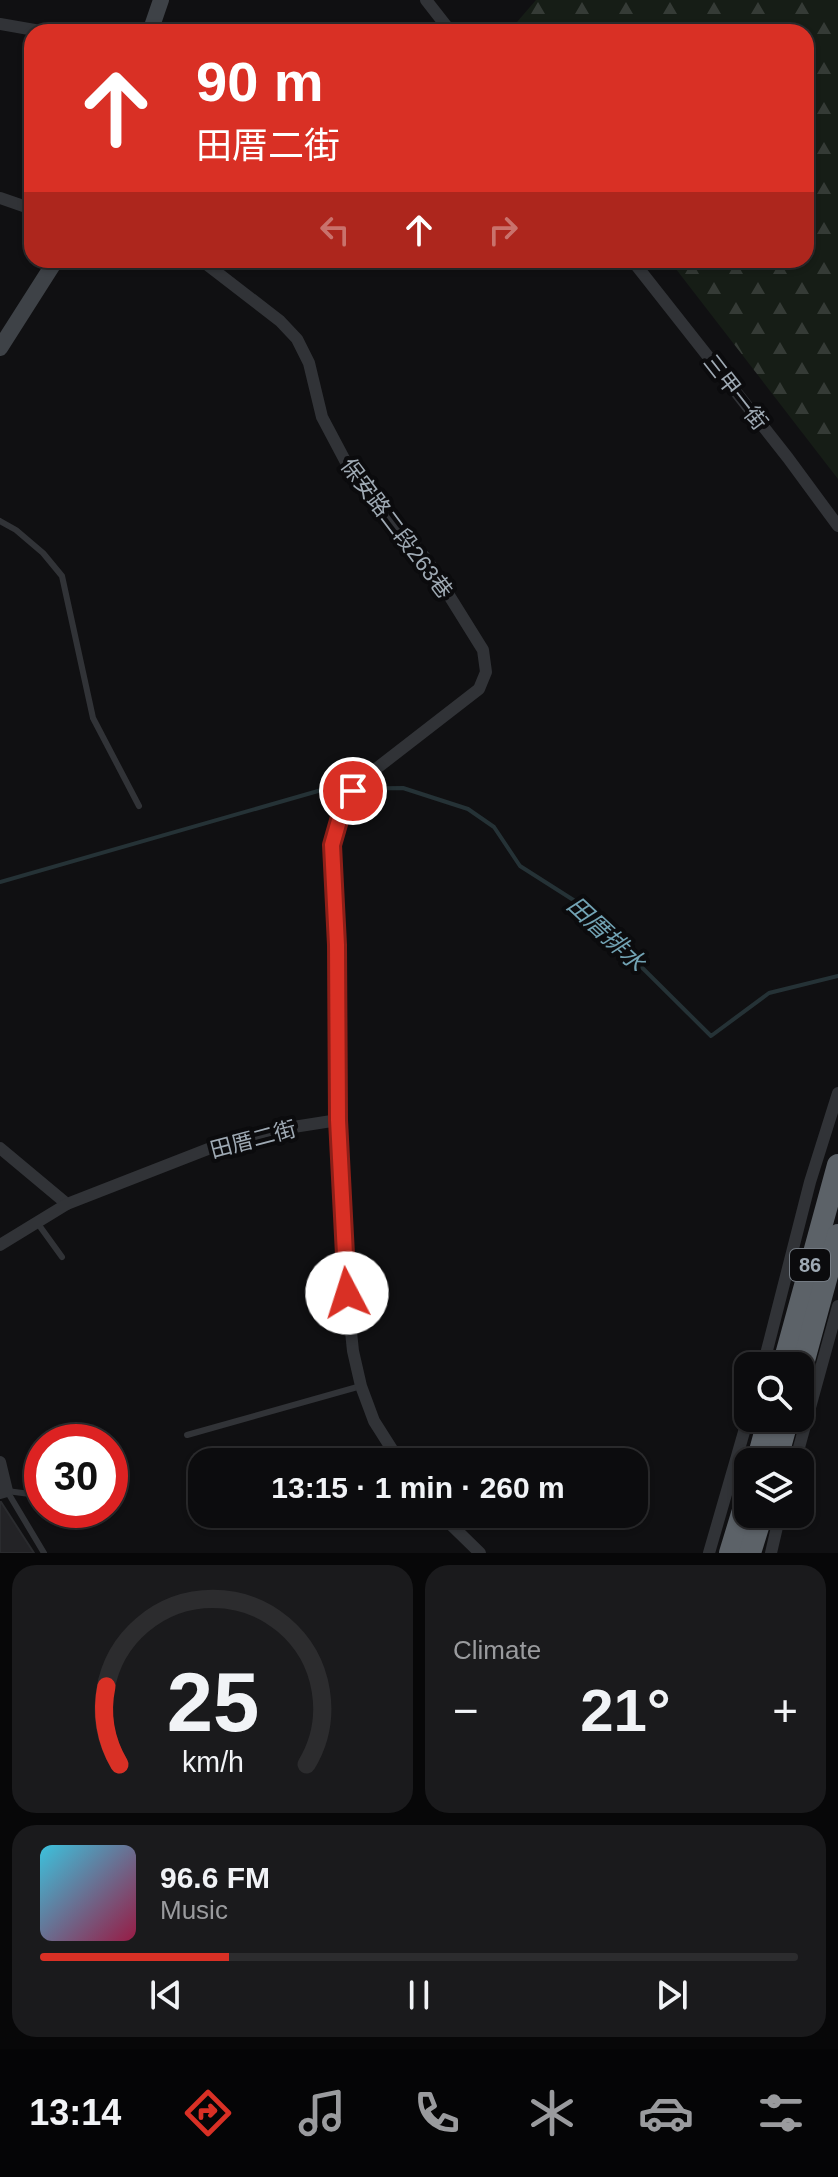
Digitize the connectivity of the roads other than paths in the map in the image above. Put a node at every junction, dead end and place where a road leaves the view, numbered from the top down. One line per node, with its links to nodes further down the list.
1 (161, 0): 4 (street)
2 (426, 0): 5 (street)
3 (0, 24): 6 (street)
4 (153, 24)
5 (445, 24)
6 (24, 28)
7 (0, 198): 8 (street)
8 (24, 206)
9 (51, 268): 12 (street)
10 (211, 268): 17 (street, 保安路二段263巷)
11 (638, 268): 14 (street, 三甲一街)
12 (0, 348)
13 (0, 521): 15 (lane)
14 (838, 526)
15 (139, 806)
16 (838, 1093): 26 (street)
17 (338, 1120): 20 (street, 田厝二街); 29 (street)
18 (0, 1148): 20 (street)
19 (838, 1165): 27 (highway, 86)
20 (67, 1204): 21 (street, 田厝二街)
21 (36, 1220): 23 (street, 田厝二街); 24 (lane)
22 (838, 1235): 28 (highway, 86)
23 (0, 1245)
24 (62, 1257)
25 (838, 1306): 33 (street)
26 (767, 1352)
27 (787, 1352)
28 (806, 1352)
29 (361, 1386): 31 (lane); 32 (street)
30 (744, 1432): 43 (street)
31 (187, 1435)
32 (391, 1448)
33 (799, 1448)
34 (0, 1462): 35 (street)
35 (4, 1492): 36 (lane); 41 (lane)
36 (24, 1494)
37 (454, 1528): 42 (street)
38 (748, 1528): 44 (highway)
39 (753, 1528): 45 (highway)
40 (777, 1528): 46 (street)
41 (44, 1553)
42 (480, 1553)
43 (709, 1553)
44 (730, 1553)
45 (750, 1553)
46 (771, 1553)

